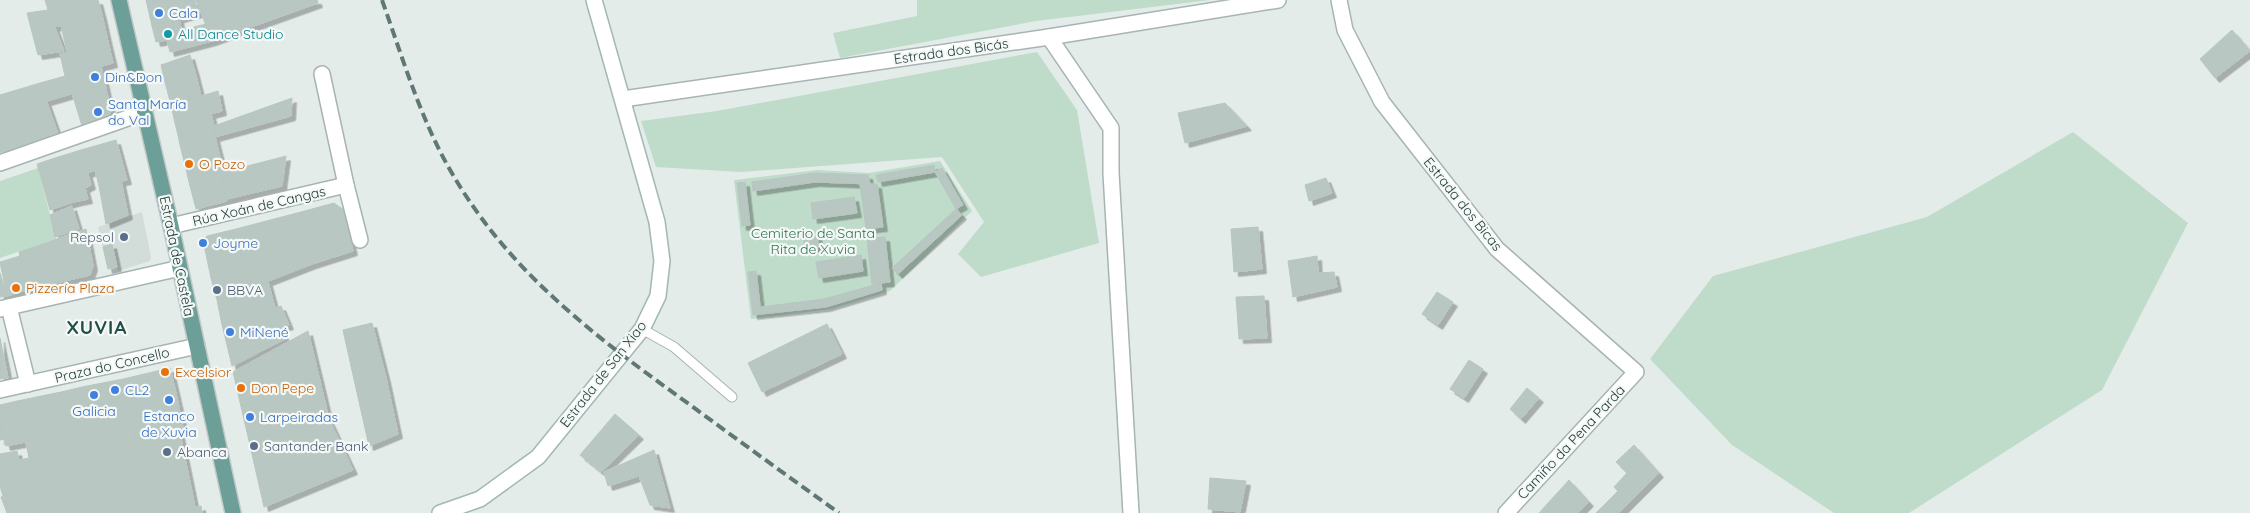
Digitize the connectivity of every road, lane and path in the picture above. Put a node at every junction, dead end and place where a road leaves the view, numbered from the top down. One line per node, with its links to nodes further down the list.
1 (119, 0): 8 (main road, Estrada de Castela)
2 (594, 0): 7 (street, Estrada de San Xiao)
3 (1278, 0): 5 (street, Estrada dos Bicás)
4 (1338, 0): 17 (street, Estrada dos Bicas)
5 (1049, 37): 7 (street, Estrada dos Bicás); 23 (street)
6 (322, 74): 10 (street)
7 (624, 99): 15 (street, Estrada de San Xiao)
8 (145, 112): 9 (street); 11 (main road, Estrada de Castela)
9 (0, 163)
10 (346, 185): 11 (street, Rúa Xoán de Cangas); 12 (street)
11 (171, 226): 13 (main road, Estrada de Castela)
12 (360, 240)
13 (180, 268): 14 (street); 16 (main road, Estrada de Castela)
14 (5, 308): 18 (street)
15 (642, 329): 20 (lane); 22 (street, Estrada de San Xiao)
16 (196, 346): 18 (street, Praza do Concello); 21 (main road, Estrada de Castela)
17 (1636, 372): 24 (street, Camiño da Pena Parda)
18 (28, 384): 19 (street, Praza do Concello)
19 (0, 390)
20 (732, 397)
21 (233, 513)
22 (440, 513)
23 (1131, 513)
24 (1506, 513)

